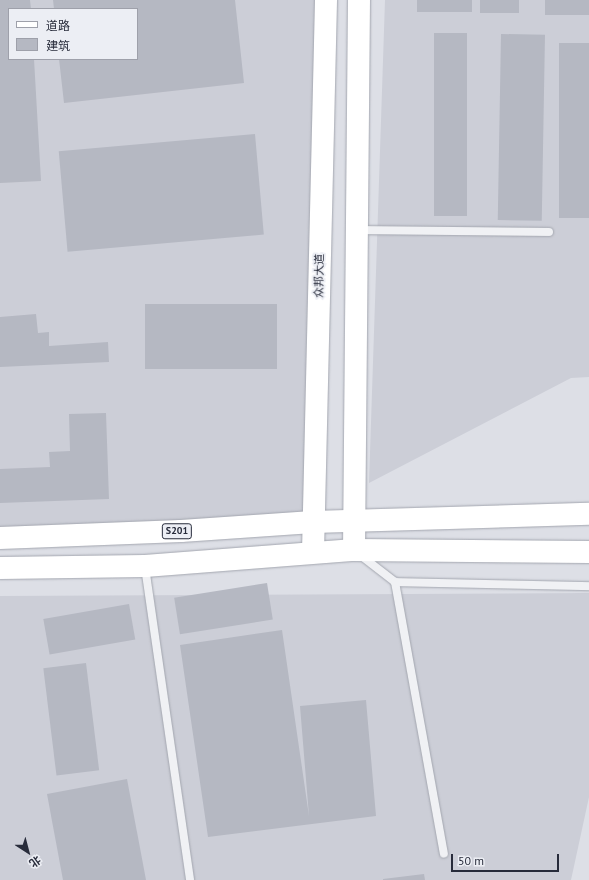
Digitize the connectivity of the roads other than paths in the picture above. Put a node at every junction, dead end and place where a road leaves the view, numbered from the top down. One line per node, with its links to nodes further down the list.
1 (326, 0): 6 (main road, 众邦大道)
2 (359, 0): 3 (main road)
3 (357, 230): 4 (lane); 7 (main road)
4 (549, 232)
5 (589, 514): 7 (main road, S201)
6 (313, 522): 7 (main road, S201); 8 (main road, S201); 10 (main road, 众邦大道)
7 (354, 522): 9 (main road)
8 (0, 538)
9 (354, 550): 10 (main road); 11 (main road); 14 (lane)
10 (313, 552): 12 (main road)
11 (589, 552)
12 (144, 566): 13 (main road); 17 (lane)
13 (0, 568)
14 (395, 582): 15 (lane); 16 (lane)
15 (589, 586)
16 (444, 854)
17 (190, 880)

